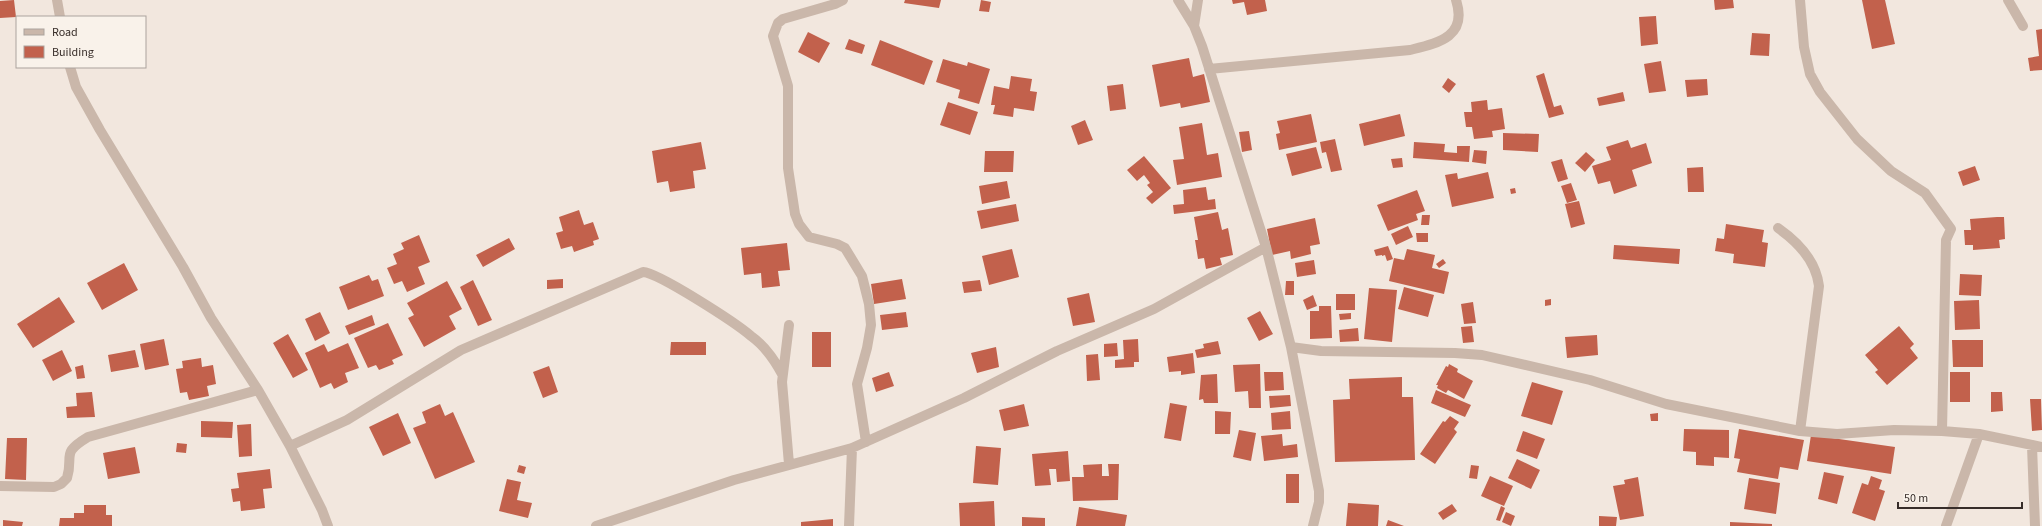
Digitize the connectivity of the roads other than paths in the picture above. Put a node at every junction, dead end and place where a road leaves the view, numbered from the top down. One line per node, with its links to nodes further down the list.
1 (57, 0): 8 (street)
2 (843, 0): 22 (street)
3 (1178, 0): 9 (street)
4 (1198, 0): 9 (street)
5 (1456, 0): 12 (street)
6 (1800, 0): 20 (street)
7 (2008, 0): 10 (street)
8 (60, 16)
9 (1194, 26): 12 (street)
10 (2023, 26)
11 (70, 68): 18 (street)
12 (1209, 69): 14 (street)
13 (1778, 228): 19 (street)
14 (1266, 247): 16 (street); 22 (street)
15 (789, 325): 17 (street)
16 (1291, 347): 19 (street); 31 (street)
17 (782, 374): 23 (street); 26 (street)
18 (258, 390): 23 (street); 27 (street)
19 (1800, 431): 20 (street)
20 (1942, 431): 21 (street)
21 (1980, 434): 24 (street); 32 (street)
22 (866, 442): 25 (street)
23 (290, 446): 28 (street)
24 (2037, 446): 33 (street)
25 (852, 448): 26 (street); 30 (street)
26 (789, 464): 29 (street)
27 (0, 486)
28 (328, 526)
29 (596, 526)
30 (849, 526)
31 (1313, 526)
32 (1946, 526)
33 (2036, 526)

